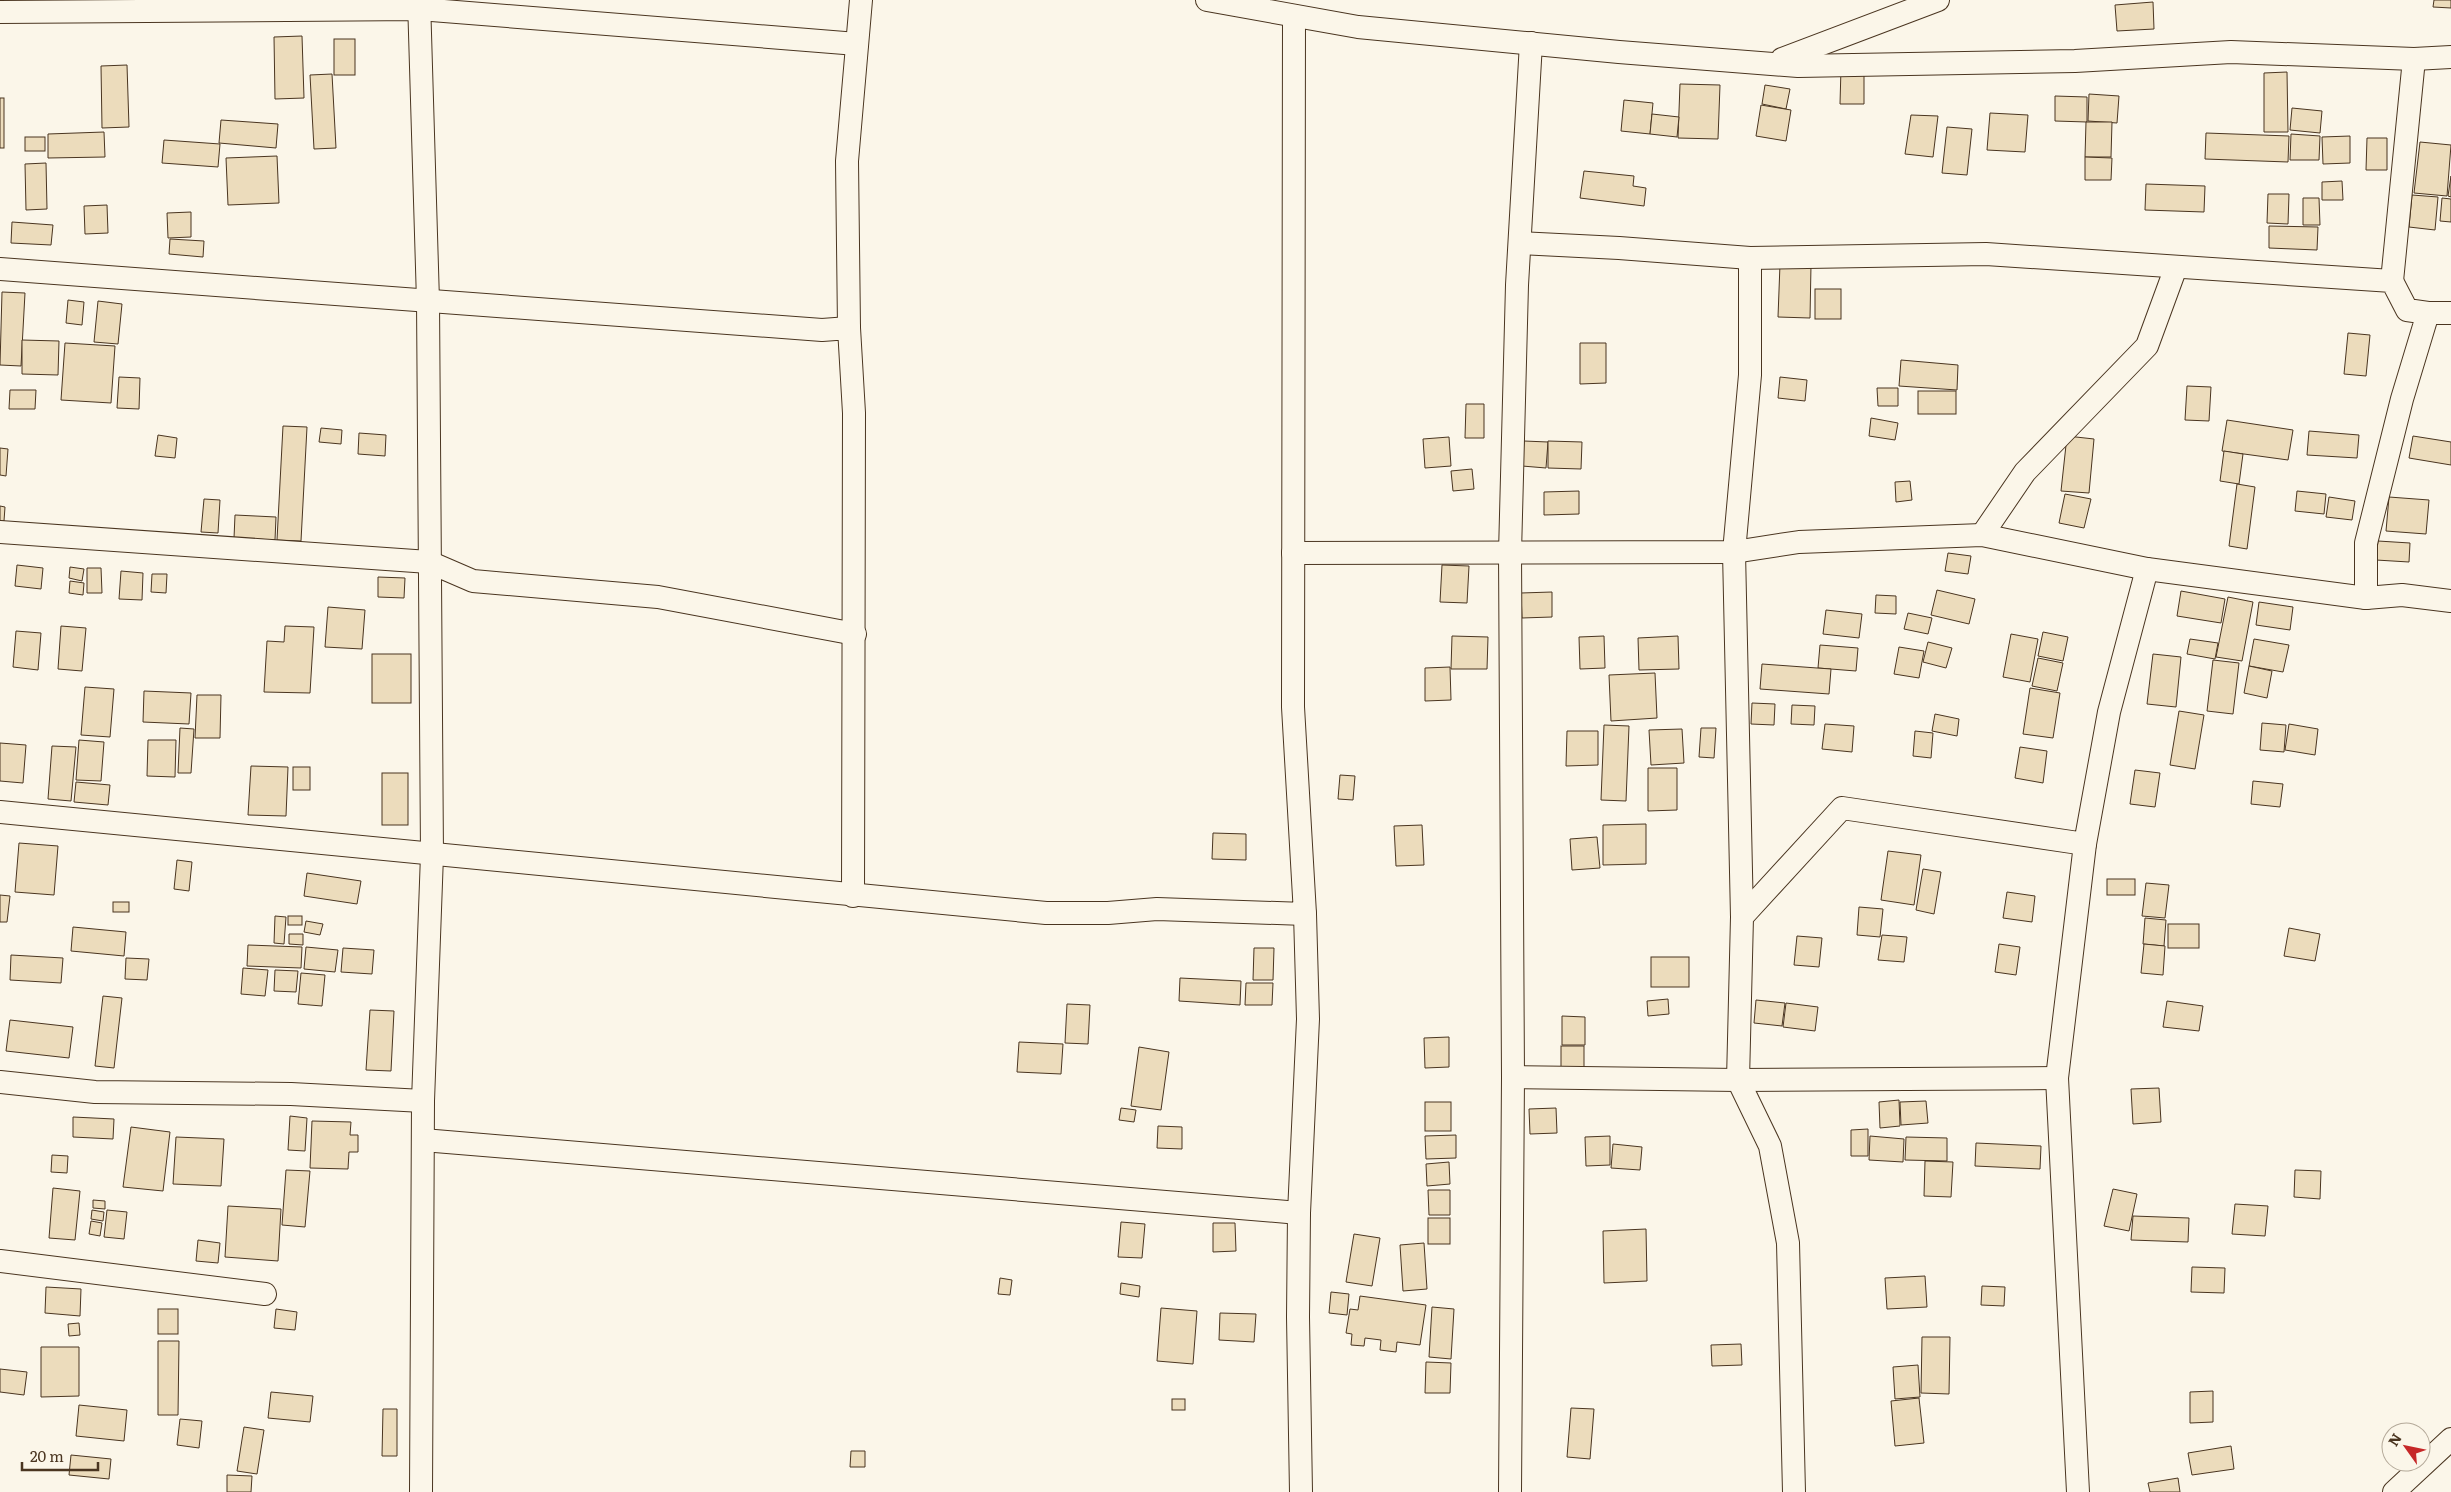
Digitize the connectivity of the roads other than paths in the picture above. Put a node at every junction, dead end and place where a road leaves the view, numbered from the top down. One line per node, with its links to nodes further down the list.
1 (860, 0): 8 (street)
2 (1207, 0): 6 (street)
3 (1938, 0): 11 (street)
4 (419, 4): 5 (street); 8 (street); 17 (street)
5 (0, 12)
6 (1294, 16): 7 (street); 24 (street)
7 (1532, 43): 11 (street); 12 (street)
8 (857, 44): 20 (street)
9 (2451, 57): 10 (street)
10 (2414, 59): 11 (street); 16 (street)
11 (1767, 63)
12 (1520, 243): 13 (street); 25 (street)
13 (1750, 258): 14 (street); 23 (street)
14 (2176, 267): 16 (street); 22 (street)
15 (0, 269): 17 (street)
16 (2392, 281): 18 (street)
17 (428, 301): 20 (street); 26 (street)
18 (2428, 313): 19 (street); 28 (street)
19 (2451, 313)
20 (849, 328): 30 (street)
21 (0, 532): 26 (street)
22 (1982, 535): 23 (street); 27 (street)
23 (1734, 552): 25 (street); 36 (street)
24 (1294, 553): 25 (street); 35 (street)
25 (1510, 553): 37 (street)
26 (429, 562): 30 (street); 33 (street)
27 (2146, 569): 28 (street); 32 (street)
28 (2366, 598): 29 (street)
29 (2451, 600)
30 (855, 634): 34 (street)
31 (0, 812): 33 (street)
32 (2085, 844): 36 (street); 38 (street)
33 (432, 855): 34 (street); 41 (street)
34 (853, 896): 35 (street)
35 (1305, 914): 43 (street)
36 (1742, 917): 39 (street)
37 (1513, 1077): 39 (street); 49 (street)
38 (2058, 1078): 39 (street); 51 (street)
39 (1738, 1080): 50 (street)
40 (0, 1082): 41 (street)
41 (423, 1101): 42 (street)
42 (423, 1140): 43 (street); 47 (street)
43 (1299, 1213): 48 (street)
44 (0, 1261): 45 (street)
45 (265, 1294)
46 (2451, 1439): 52 (street)
47 (421, 1492)
48 (1301, 1492)
49 (1510, 1492)
50 (1794, 1492)
51 (2078, 1492)
52 (2394, 1492)

